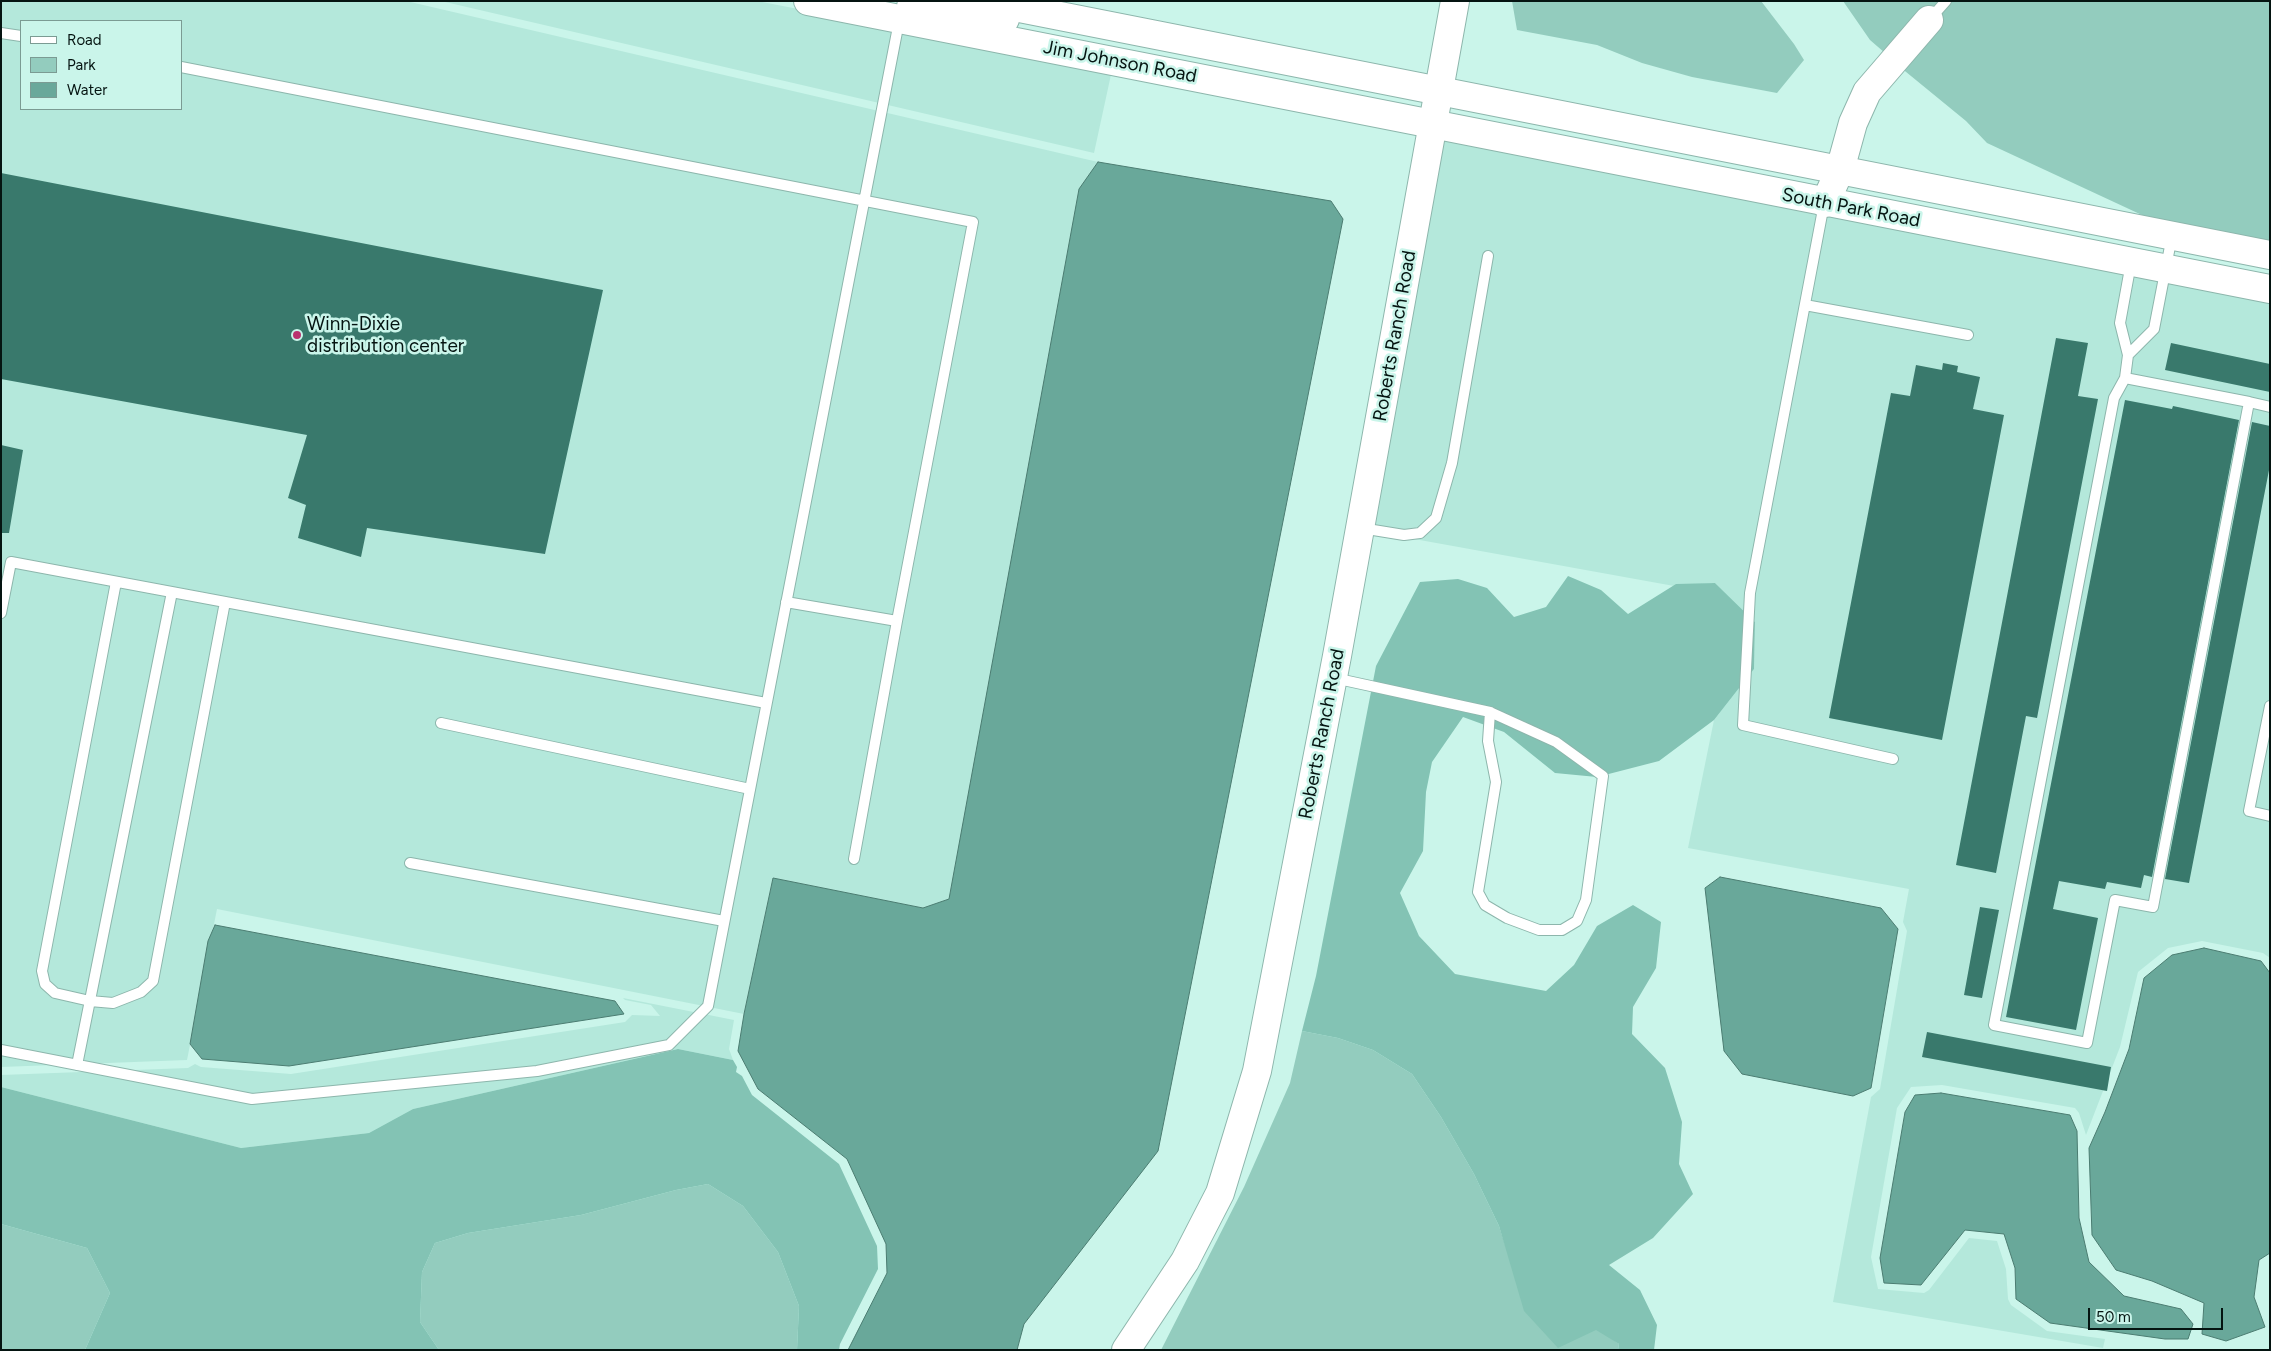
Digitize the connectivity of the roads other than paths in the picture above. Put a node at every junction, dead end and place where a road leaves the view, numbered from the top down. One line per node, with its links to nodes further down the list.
1 (808, 1): 4 (main road, Jim Johnson Road)
2 (984, 1): 8 (main road, Jim Johnson Road)
3 (1455, 1): 10 (main road, Roberts Ranch Road)
4 (901, 10): 8 (main road); 10 (main road, Jim Johnson Road); 12 (lane)
5 (1938, 10): 11 (main road)
6 (1, 33): 7 (lane)
7 (20, 36)
8 (1178, 39): 10 (main road, Jim Johnson Road)
9 (182, 68): 12 (lane)
10 (1436, 107): 11 (main road, South Park Road); 11 (main road, South Park Road); 25 (main road, Roberts Ranch Road)
11 (1831, 189): 13 (main road, South Park Road); 16 (main road, South Park Road); 19 (lane)
12 (864, 200): 29 (lane); 31 (lane)
13 (2169, 252): 14 (main road, South Park Road); 16 (main road, South Park Road); 17 (main road); 18 (main road, South Park Road); 21 (lane)
14 (2270, 255)
15 (1488, 256): 25 (lane)
16 (2131, 262): 21 (lane)
17 (2270, 268)
18 (2270, 290)
19 (1805, 305): 20 (lane); 37 (lane)
20 (1968, 335)
21 (2128, 355): 22 (lane)
22 (2124, 378): 23 (lane); 23 (lane)
23 (2249, 402): 24 (lane)
24 (2270, 407)
25 (1360, 528): 32 (main road, Roberts Ranch Road)
26 (116, 582): 27 (lane); 30 (lane); 43 (lane)
27 (172, 592): 28 (lane); 43 (lane)
28 (225, 602): 33 (lane); 43 (lane)
29 (786, 602): 31 (lane); 33 (lane)
30 (1, 613)
31 (897, 621): 40 (lane)
32 (1333, 678): 35 (lane); 46 (main road, Roberts Ranch Road)
33 (766, 703): 38 (lane)
34 (2270, 706): 39 (lane)
35 (1490, 712): 35 (lane)
36 (441, 723): 38 (lane)
37 (1893, 759)
38 (750, 789): 42 (lane)
39 (2270, 816)
40 (854, 859)
41 (410, 863): 42 (lane)
42 (724, 921): 45 (lane)
43 (90, 1001): 45 (lane)
44 (1, 1050): 45 (lane)
45 (78, 1065)
46 (1126, 1350)

